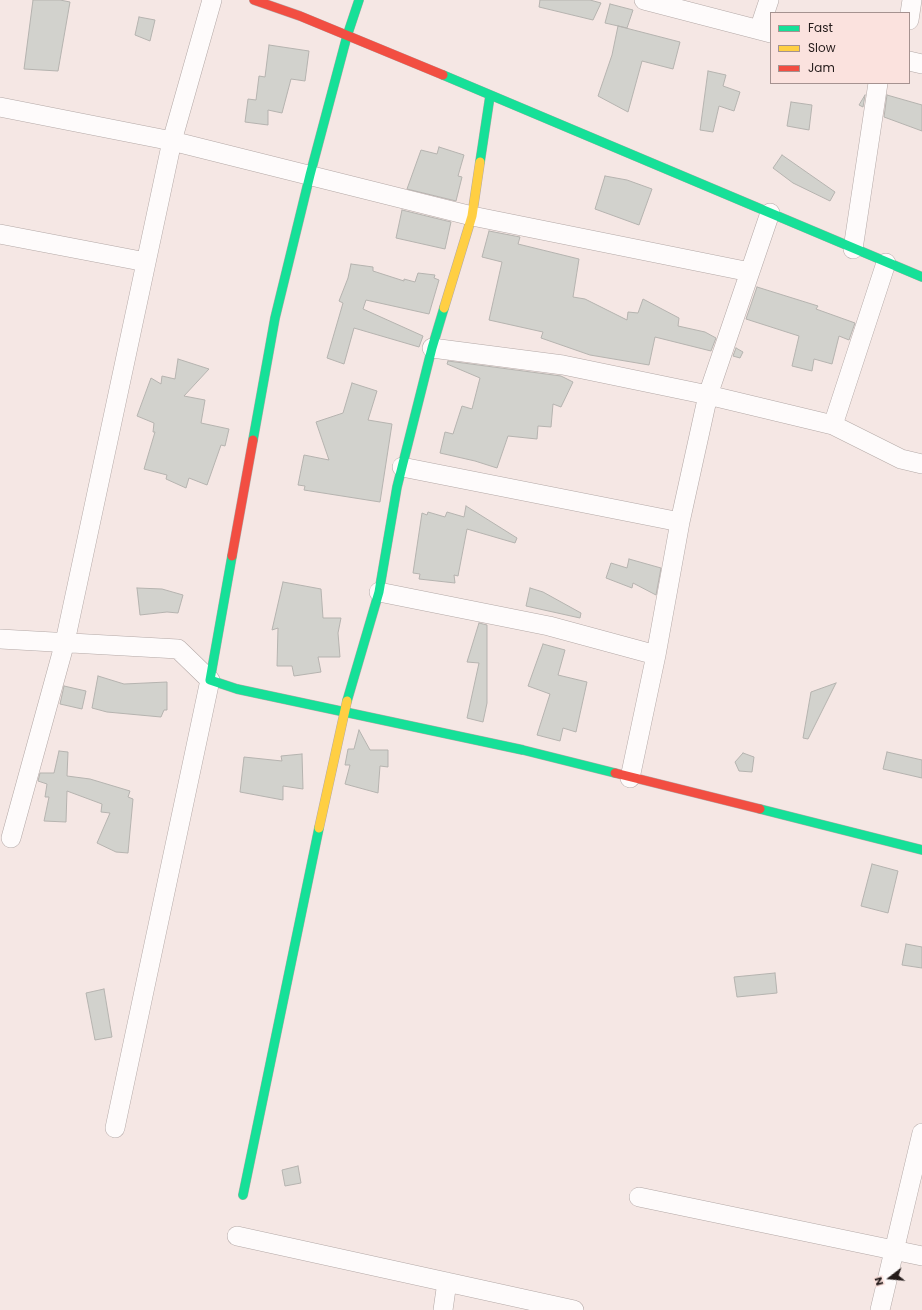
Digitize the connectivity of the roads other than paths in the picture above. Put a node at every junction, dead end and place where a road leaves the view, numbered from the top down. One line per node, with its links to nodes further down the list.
1 (212, 0): 15 (street)
2 (254, 0): 9 (street)
3 (358, 0): 9 (street)
4 (644, 0): 8 (street)
5 (769, 0): 8 (street)
6 (912, 0): 7 (street)
7 (910, 13)
8 (765, 32)
9 (347, 36): 13 (street); 16 (street)
10 (910, 61): 11 (street)
11 (922, 64)
12 (878, 84): 20 (street)
13 (490, 96): 17 (street); 18 (street)
14 (0, 107): 15 (street)
15 (172, 141): 16 (street); 21 (street)
16 (310, 175): 18 (street); 35 (street)
17 (770, 213): 20 (street); 23 (street)
18 (472, 216): 23 (street); 25 (street)
19 (0, 234): 21 (street)
20 (853, 249): 22 (street)
21 (146, 262): 33 (street)
22 (886, 262): 24 (street); 27 (street)
23 (750, 272): 26 (street)
24 (922, 277)
25 (432, 348): 26 (street); 29 (street)
26 (708, 395): 27 (street); 30 (street)
27 (833, 425): 28 (street)
28 (922, 464)
29 (402, 468): 30 (street); 31 (street)
30 (680, 522): 34 (street)
31 (379, 592): 34 (street); 36 (street)
32 (0, 639): 33 (street)
33 (65, 642): 35 (street); 38 (street)
34 (656, 655): 37 (street)
35 (210, 680): 36 (street); 40 (street)
36 (343, 713): 37 (street); 42 (street)
37 (630, 778): 39 (street)
38 (12, 838)
39 (922, 850)
40 (115, 1128)
41 (922, 1133): 45 (street)
42 (243, 1195)
43 (639, 1197): 45 (street)
44 (237, 1236): 47 (street)
45 (894, 1250): 46 (street); 50 (street)
46 (922, 1256)
47 (447, 1282): 48 (street); 49 (street)
48 (443, 1310)
49 (574, 1310)
50 (880, 1310)

